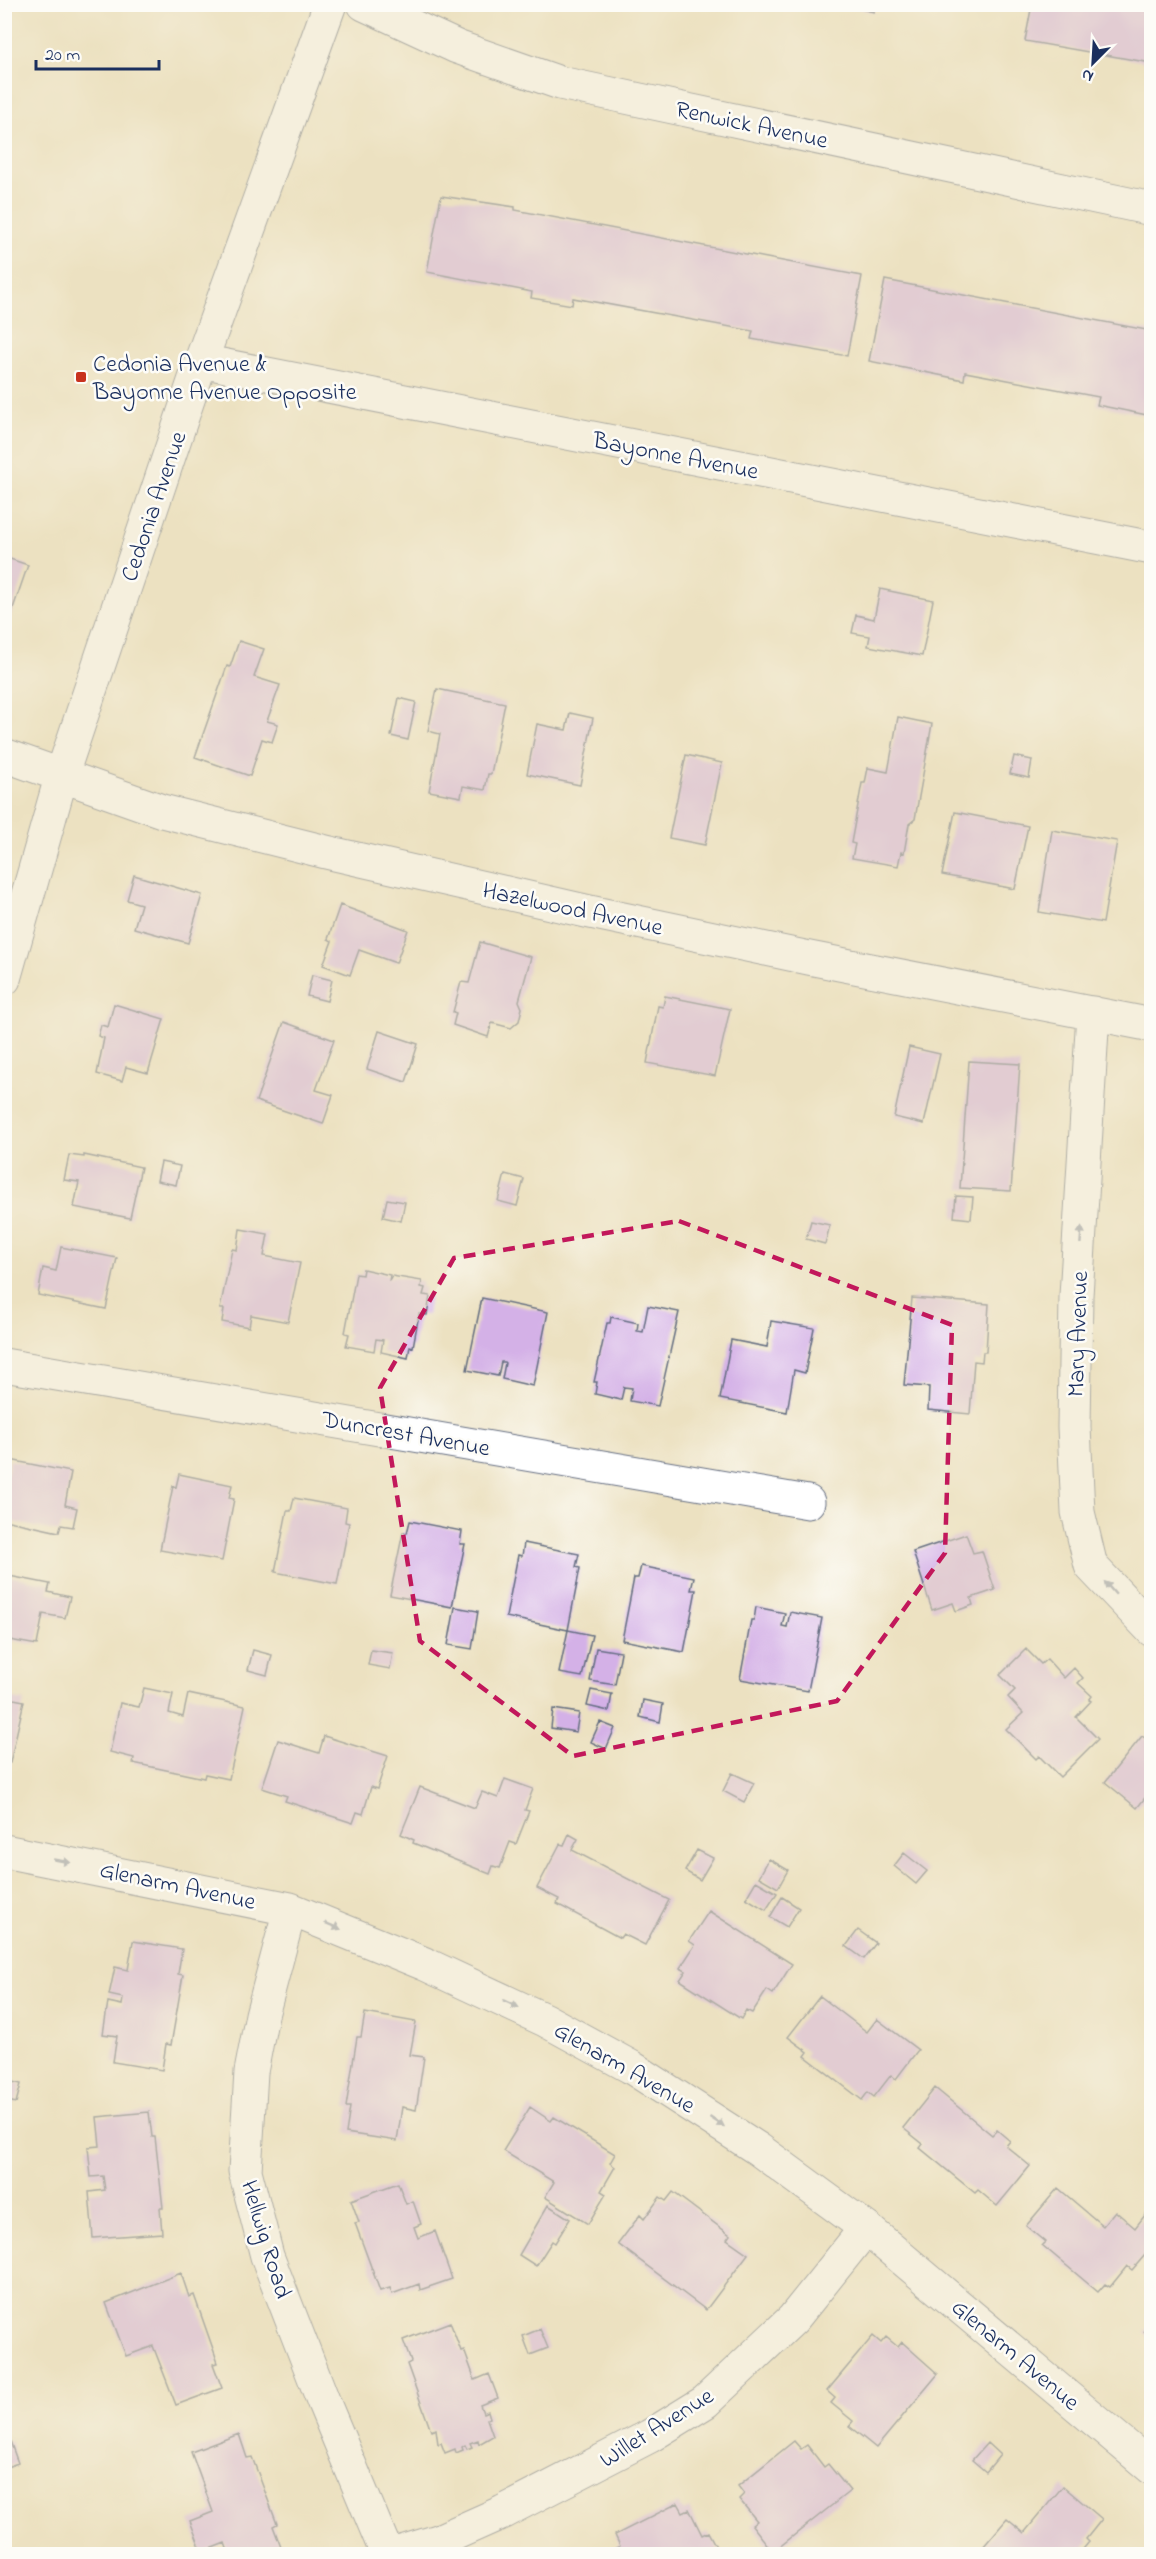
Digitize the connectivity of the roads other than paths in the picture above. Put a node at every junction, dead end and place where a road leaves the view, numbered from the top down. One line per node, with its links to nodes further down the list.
1 (330, 4): 4 (street, Cedonia Avenue)
2 (364, 4): 3 (street, Renwick Avenue)
3 (1152, 209)
4 (201, 361): 5 (street, Bayonne Avenue); 7 (street, Cedonia Avenue)
5 (1152, 548)
6 (4, 755): 7 (street, Hazelwood Avenue)
7 (62, 774): 8 (street, Cedonia Avenue); 9 (street, Hazelwood Avenue)
8 (4, 979)
9 (1093, 1013): 10 (street, Hazelwood Avenue); 13 (street, Mary Avenue, one-way to 9)
10 (1152, 1025)
11 (4, 1365): 12 (street, Duncrest Avenue)
12 (808, 1502)
13 (1152, 1630)
14 (4, 1851): 15 (street, Glenarm Avenue, one-way to 15)
15 (290, 1909): 16 (street, Glenarm Avenue, one-way to 16); 18 (street, Hellwig Road)
16 (866, 2228): 17 (street, Glenarm Avenue); 19 (street, Willet Avenue)
17 (1152, 2468)
18 (387, 2554)
19 (395, 2554)

